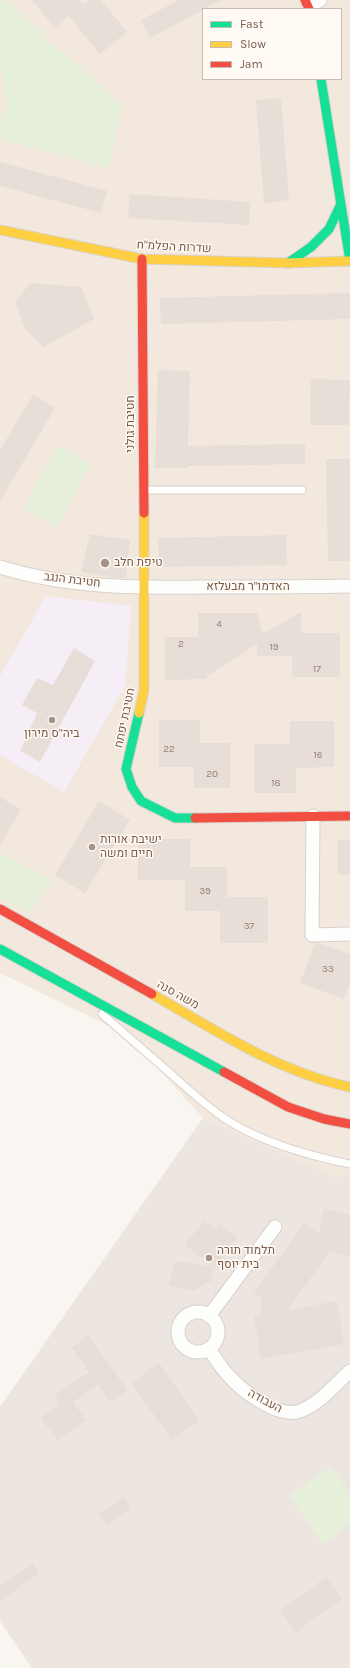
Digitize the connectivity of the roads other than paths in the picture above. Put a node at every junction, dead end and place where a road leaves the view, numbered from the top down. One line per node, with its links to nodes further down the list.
1 (320, 0): 2 (street)
2 (308, 5)
3 (321, 80): 4 (street)
4 (341, 204): 7 (street); 8 (street)
5 (0, 230): 6 (street, שדרות הפלמ"ח)
6 (142, 259): 8 (street, שדרות הפלמ"ח); 9 (street, חטיבת גולני)
7 (350, 261): 8 (street, שדרות הפלמ"ח)
8 (288, 263)
9 (144, 490): 10 (lane); 13 (street, חטיבת גולני)
10 (302, 490)
11 (0, 567): 13 (street, חטיבת הנגב)
12 (350, 586): 13 (street, האדמו"ר מבעלזא)
13 (145, 588): 14 (street, חטיבת יפתח)
14 (313, 816): 15 (street); 17 (street)
15 (350, 816)
16 (0, 909): 20 (street, משה סנה)
17 (350, 934)
18 (0, 949): 19 (street)
19 (78, 992): 21 (street); 22 (lane)
20 (350, 1087)
21 (350, 1124)
22 (350, 1164)
23 (275, 1227): 24 (street)
24 (209, 1316): 25 (street); 25 (street)
25 (209, 1349): 26 (street, העבודה)
26 (350, 1371)

